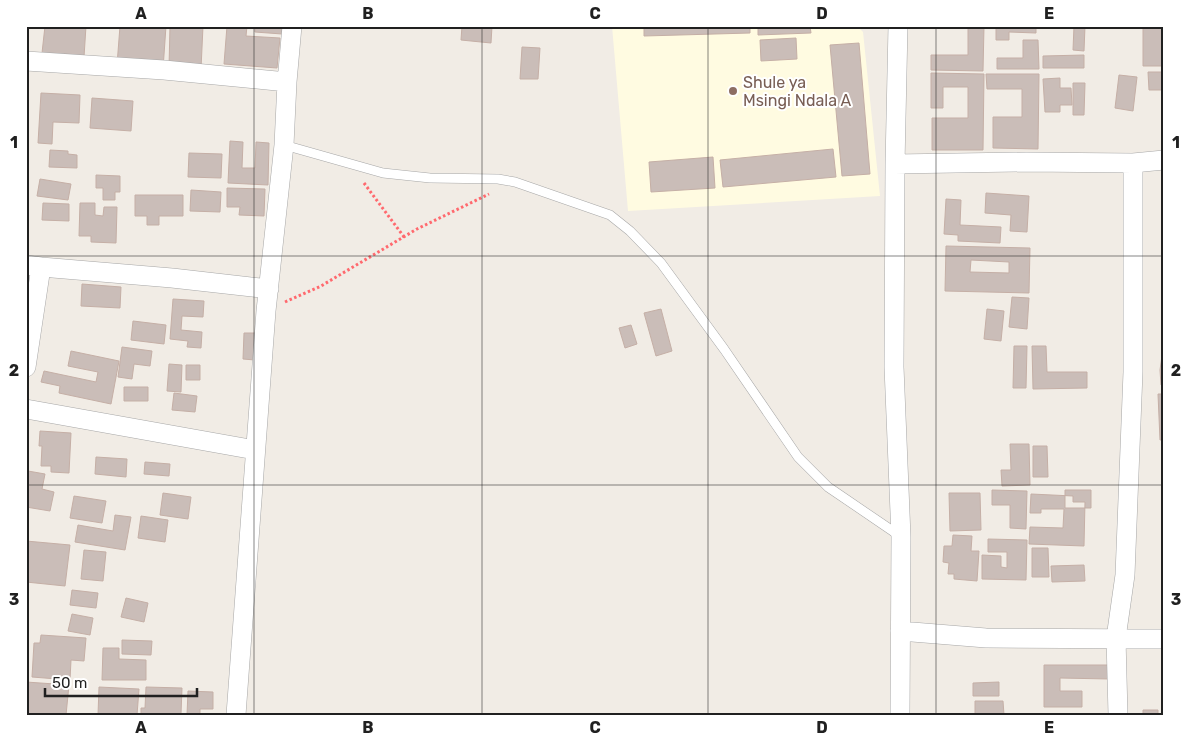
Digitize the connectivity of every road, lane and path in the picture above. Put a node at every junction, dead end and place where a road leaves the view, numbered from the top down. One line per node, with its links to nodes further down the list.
1 (292, 26): 4 (street)
2 (898, 26): 8 (street)
3 (26, 60): 4 (street)
4 (287, 82): 5 (street)
5 (284, 146): 9 (lane); 13 (street)
6 (1164, 160): 7 (street)
7 (1134, 163): 8 (street); 20 (street)
8 (895, 164): 18 (street)
9 (349, 165): 10 (lane); 11 (path)
10 (515, 182): 11 (path); 18 (lane)
11 (404, 237): 14 (path)
12 (34, 266): 13 (street); 15 (street)
13 (269, 289): 14 (street)
14 (266, 311): 17 (street)
15 (26, 367)
16 (26, 409): 17 (street)
17 (255, 450): 22 (street)
18 (901, 536): 19 (street)
19 (900, 631): 20 (street); 23 (street)
20 (1116, 638): 21 (street); 24 (street)
21 (1164, 639)
22 (236, 715)
23 (900, 715)
24 (1118, 715)

